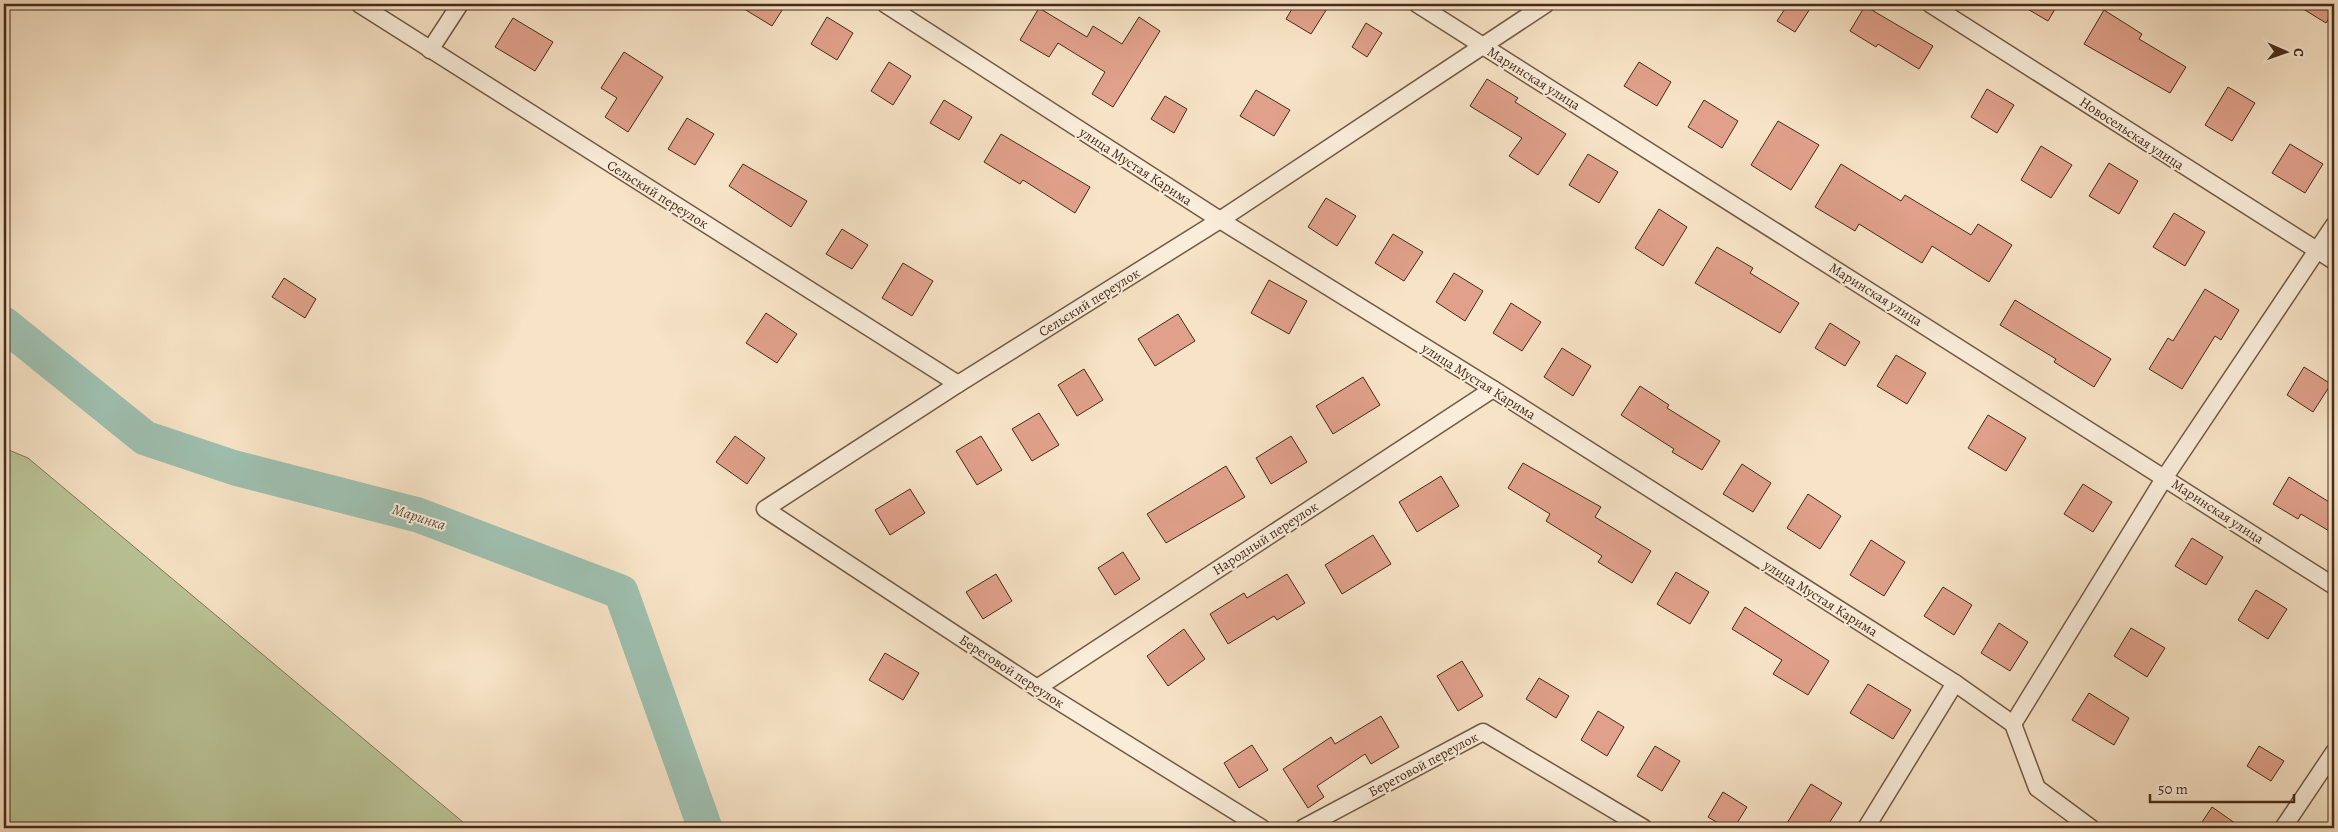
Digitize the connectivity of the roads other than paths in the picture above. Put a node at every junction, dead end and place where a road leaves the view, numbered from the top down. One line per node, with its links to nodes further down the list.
1 (359, 4): 8 (street, Сельский переулок)
2 (460, 4): 8 (street)
3 (885, 4): 9 (street, улица Мустая Карима)
4 (1417, 4): 7 (street, Маринская улица)
5 (1546, 4): 7 (street, Сельский переулок)
6 (1930, 4): 11 (street, Новосельская улица)
7 (1482, 46): 9 (street, Сельский переулок); 15 (street, Маринская улица)
8 (430, 50): 13 (street, Сельский переулок)
9 (1220, 220): 13 (street, Сельский переулок); 14 (street, улица Мустая Карима)
10 (2334, 225): 11 (street)
11 (2318, 251): 12 (street, Новосельская улица); 15 (street)
12 (2334, 261)
13 (958, 384): 16 (street, Сельский переулок)
14 (1493, 389): 18 (street, улица Мустая Карима); 19 (street, Народный переулок)
15 (2165, 477): 17 (street, Маринская улица); 20 (street)
16 (764, 509): 19 (street, Береговой переулок)
17 (2334, 586)
18 (1955, 683): 20 (street, улица Мустая Карима); 25 (street)
19 (1037, 688): 22 (street, Береговой переулок)
20 (2013, 724): 26 (street)
21 (2334, 752): 27 (street)
22 (1262, 828)
23 (1303, 828): 24 (street, Береговой переулок)
24 (1644, 828)
25 (1866, 828)
26 (2091, 828)
27 (2282, 828)

